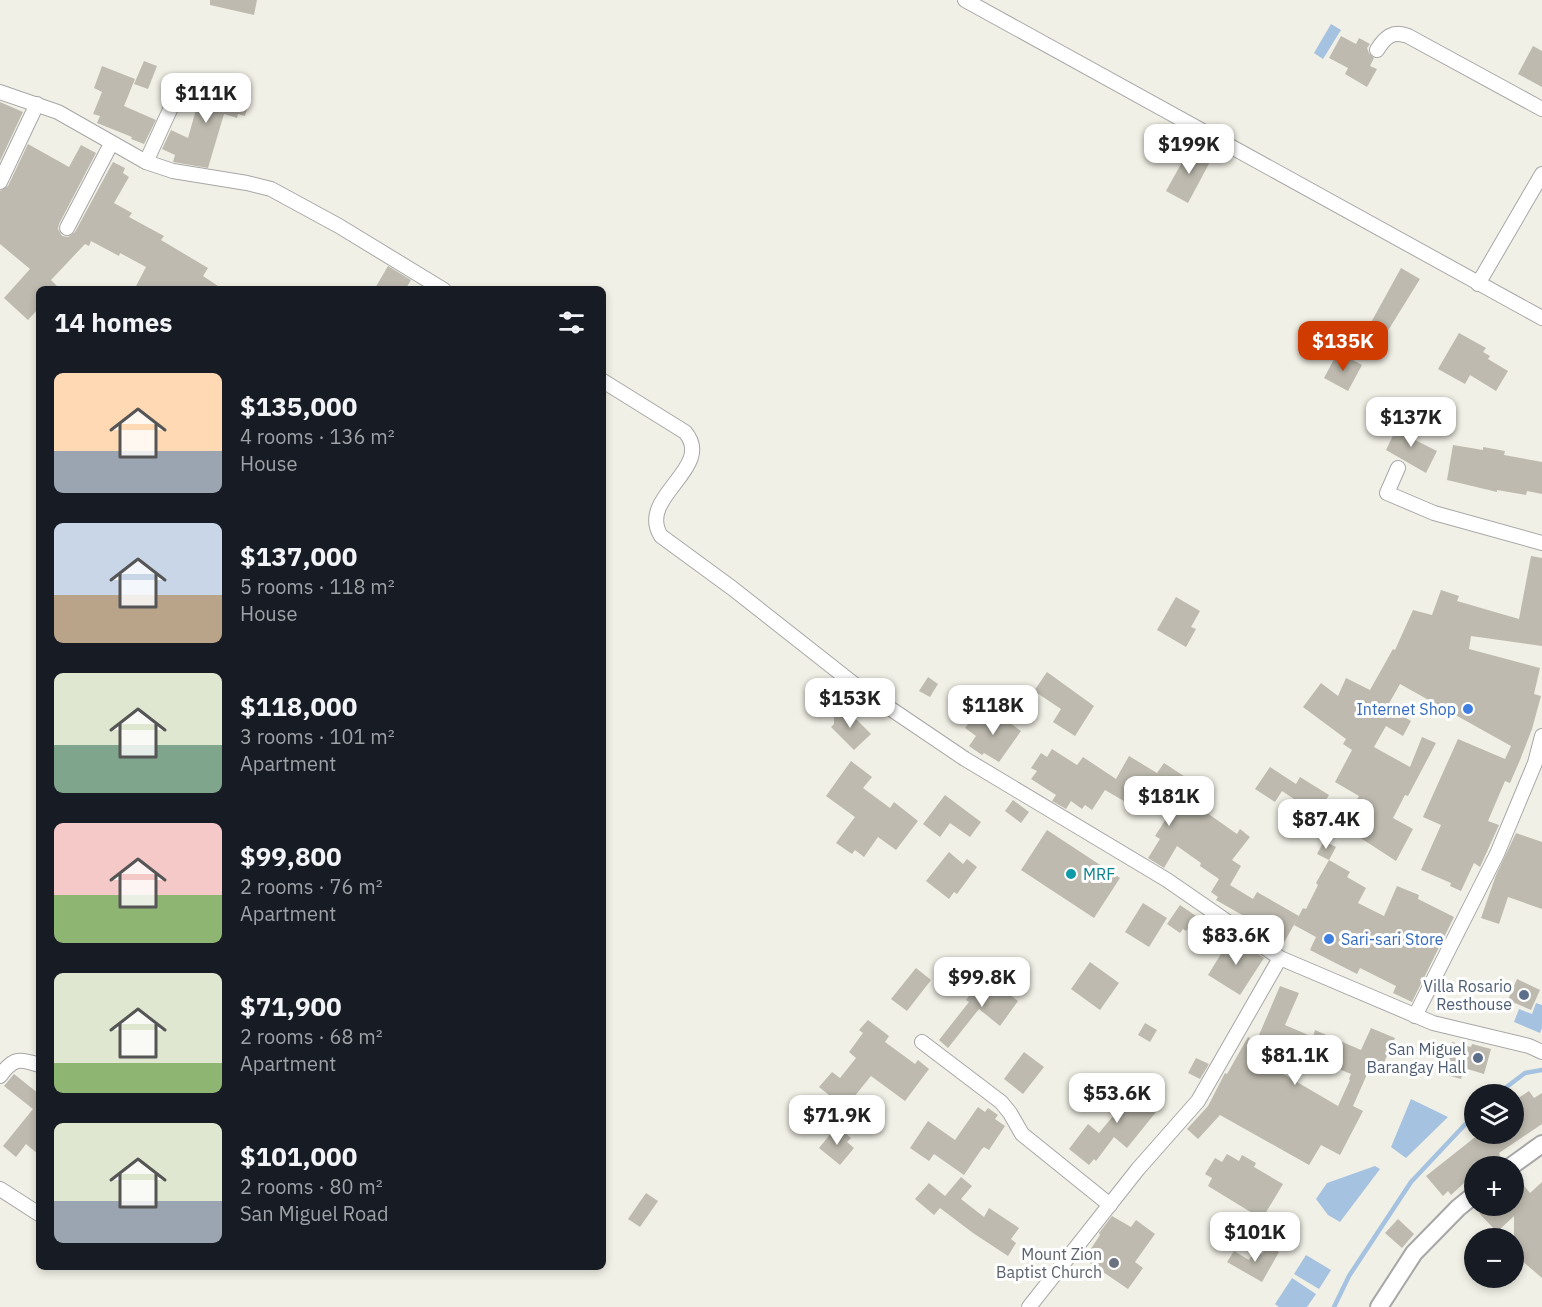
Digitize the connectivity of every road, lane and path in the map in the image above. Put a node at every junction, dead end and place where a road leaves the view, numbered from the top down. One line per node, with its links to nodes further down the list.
1 (965, 0): 12 (street)
2 (1377, 50): 6 (street)
3 (180, 88): 8 (street)
4 (0, 93): 5 (street)
5 (37, 105): 7 (street); 10 (street)
6 (1542, 109)
7 (111, 144): 8 (street); 11 (street)
8 (146, 162): 13 (street)
9 (1542, 174): 12 (street)
10 (0, 182)
11 (67, 228)
12 (1478, 284): 14 (street)
13 (437, 286)
14 (1542, 318)
15 (606, 383): 19 (street)
16 (1398, 468): 17 (street)
17 (1542, 543)
18 (1542, 736): 20 (street)
19 (1280, 958): 20 (street); 29 (street)
20 (1415, 1016): 22 (street)
21 (922, 1042): 29 (street)
22 (1542, 1052)
23 (36, 1064): 24 (street)
24 (0, 1076)
25 (1542, 1144): 26 (street)
26 (1524, 1157)
27 (0, 1190): 30 (street)
28 (1464, 1203): 32 (street)
29 (1110, 1205): 31 (street)
30 (36, 1212)
31 (1029, 1307)
32 (1379, 1307)

